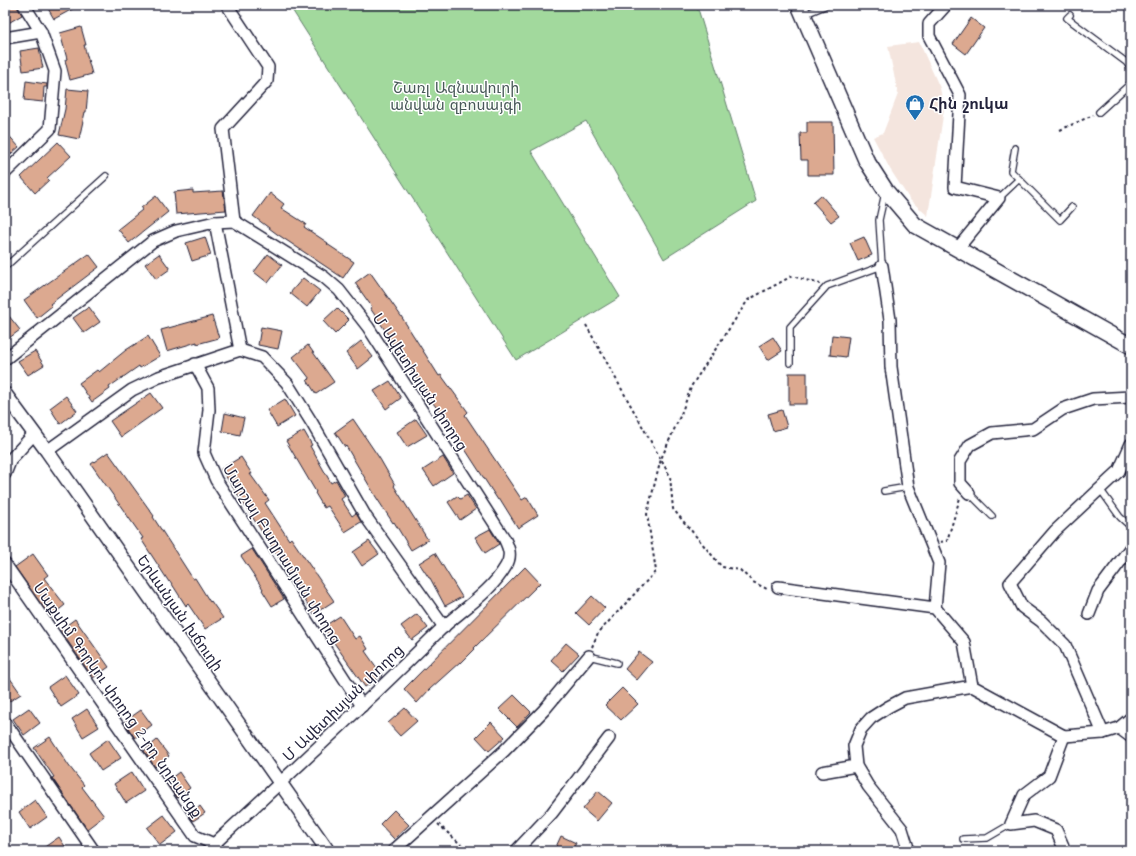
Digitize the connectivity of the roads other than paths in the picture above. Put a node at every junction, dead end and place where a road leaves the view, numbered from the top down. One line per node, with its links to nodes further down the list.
1 (24, 5): 7 (street)
2 (227, 5): 19 (street)
3 (827, 5): 5 (lane)
4 (946, 5): 17 (street)
5 (801, 10): 16 (main road)
6 (1070, 15): 9 (lane)
7 (41, 32): 8 (street); 13 (street)
8 (5, 38)
9 (1131, 69)
10 (1131, 83): 11 (lane)
11 (1099, 112)
12 (1015, 148): 15 (lane)
13 (5, 174)
14 (106, 176): 23 (lane)
15 (1019, 179): 17 (lane); 18 (lane)
16 (886, 191): 21 (main road); 22 (lane)
17 (999, 198): 21 (street)
18 (1072, 207)
19 (234, 221): 20 (street); 46 (street, Մ Ավետիսյան փողոց)
20 (215, 222): 25 (street); 26 (street)
21 (958, 248): 24 (main road)
22 (882, 266): 27 (lane); 35 (street)
23 (5, 267)
24 (1131, 346)
25 (240, 350): 28 (street); 46 (street)
26 (5, 359)
27 (790, 363)
28 (195, 364): 33 (street); 50 (street, Մարշալ Բաղրամյան փողոց)
29 (5, 394): 31 (street, Երևանյան խճուղի)
30 (1131, 397): 37 (street)
31 (34, 434): 33 (street, Երևանյան խճուղի); 34 (street)
32 (1131, 444): 36 (street)
33 (47, 451): 60 (street, Երևանյան խճուղի)
34 (5, 474)
35 (908, 487): 38 (lane); 44 (street)
36 (1100, 489): 40 (lane); 54 (street)
37 (966, 490): 39 (lane)
38 (884, 491)
39 (992, 516)
40 (1131, 527)
41 (1131, 548): 45 (street)
42 (5, 564): 64 (street, Մաքսիմ Գորկու փողոց 2-րդ նրբանցք)
43 (778, 588): 44 (street)
44 (935, 608): 49 (street)
45 (1089, 614)
46 (444, 627): 50 (street, Մ Ավետիսյան փողոց)
47 (589, 656): 48 (lane); 67 (street)
48 (617, 663)
49 (972, 686): 55 (street); 58 (street)
50 (362, 706): 60 (street, Մ Ավետիսյան փողոց)
51 (1131, 718): 53 (street)
52 (5, 722): 65 (street)
53 (1119, 728): 54 (street); 56 (street)
54 (1103, 733): 55 (street)
55 (1064, 736): 61 (street)
56 (1131, 737)
57 (609, 738): 68 (street)
58 (856, 766): 59 (street); 69 (street)
59 (822, 772)
60 (280, 783): 64 (street, Մ Ավետիսյան փողոց); 66 (street, Երևանյան խճուղի)
61 (1011, 824): 62 (lane); 63 (street)
62 (963, 839)
63 (1063, 846)
64 (214, 849)
65 (94, 851)
66 (328, 851)
67 (393, 851)
68 (516, 851)
69 (907, 851)

